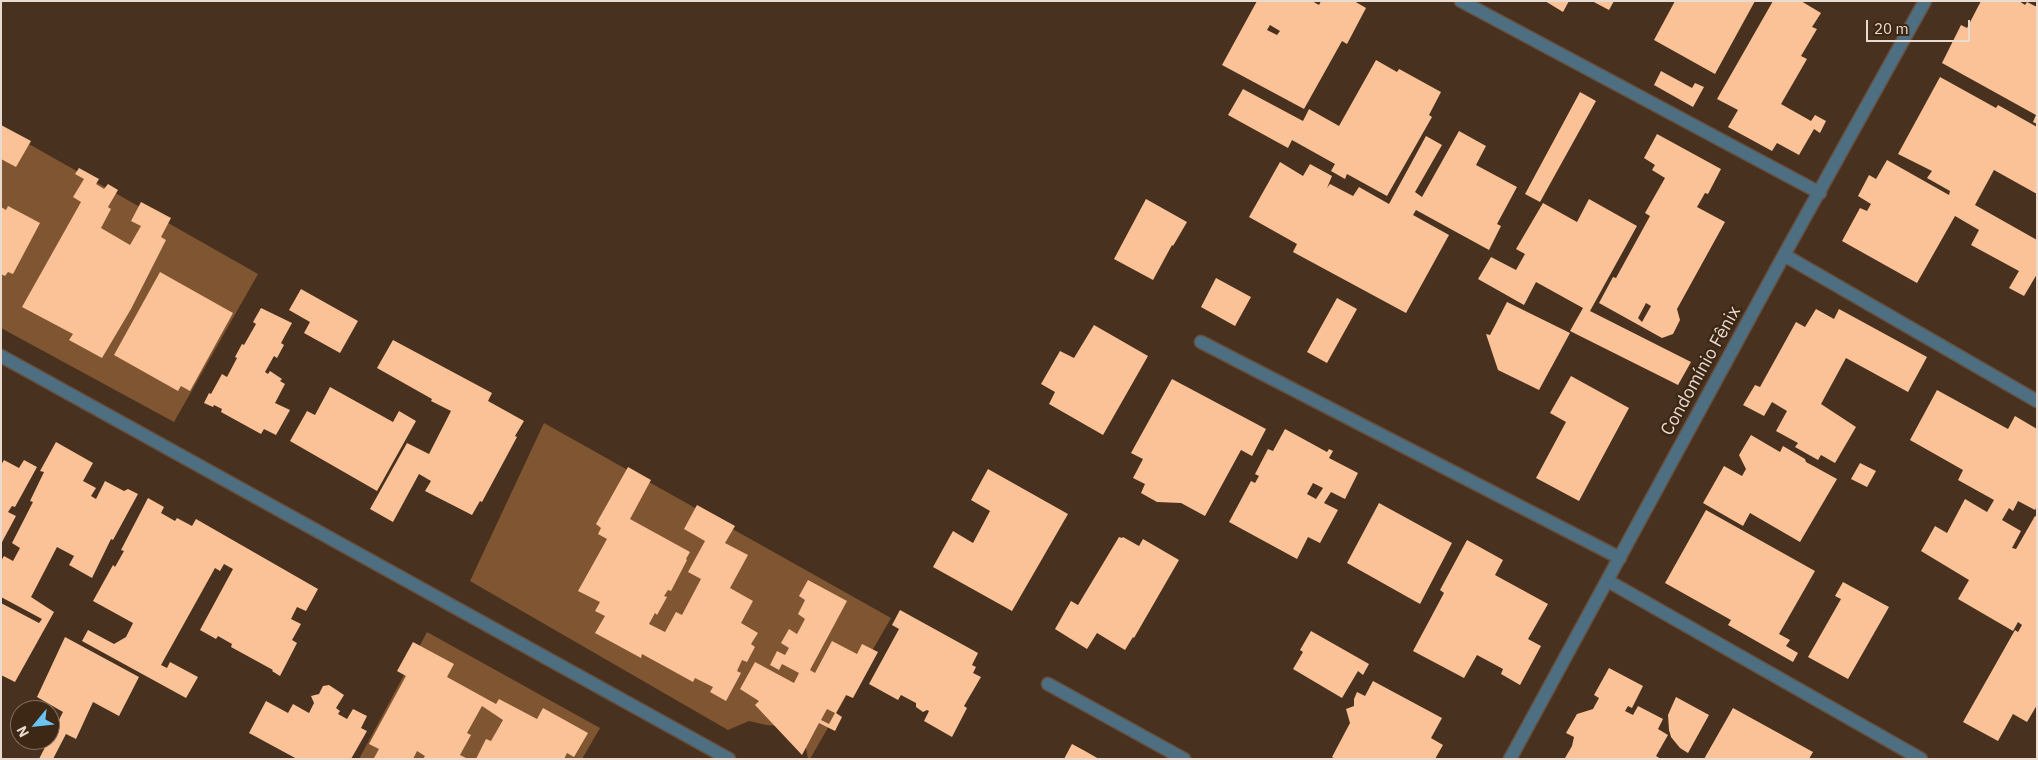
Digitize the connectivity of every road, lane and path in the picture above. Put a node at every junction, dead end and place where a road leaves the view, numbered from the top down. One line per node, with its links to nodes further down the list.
1 (1461, 1): 3 (street)
2 (1925, 1): 3 (street, Condomínio Fênix)
3 (1820, 193): 4 (street, Condomínio Fênix)
4 (1784, 255): 7 (street); 8 (street, Condomínio Fênix)
5 (1201, 342): 8 (street)
6 (1, 356): 11 (street)
7 (2037, 402)
8 (1620, 558): 9 (street, Condomínio Fênix)
9 (1608, 580): 13 (street, Condomínio Fênix); 14 (street)
10 (1048, 684): 12 (street)
11 (729, 759)
12 (1184, 759)
13 (1510, 759)
14 (1921, 759)

